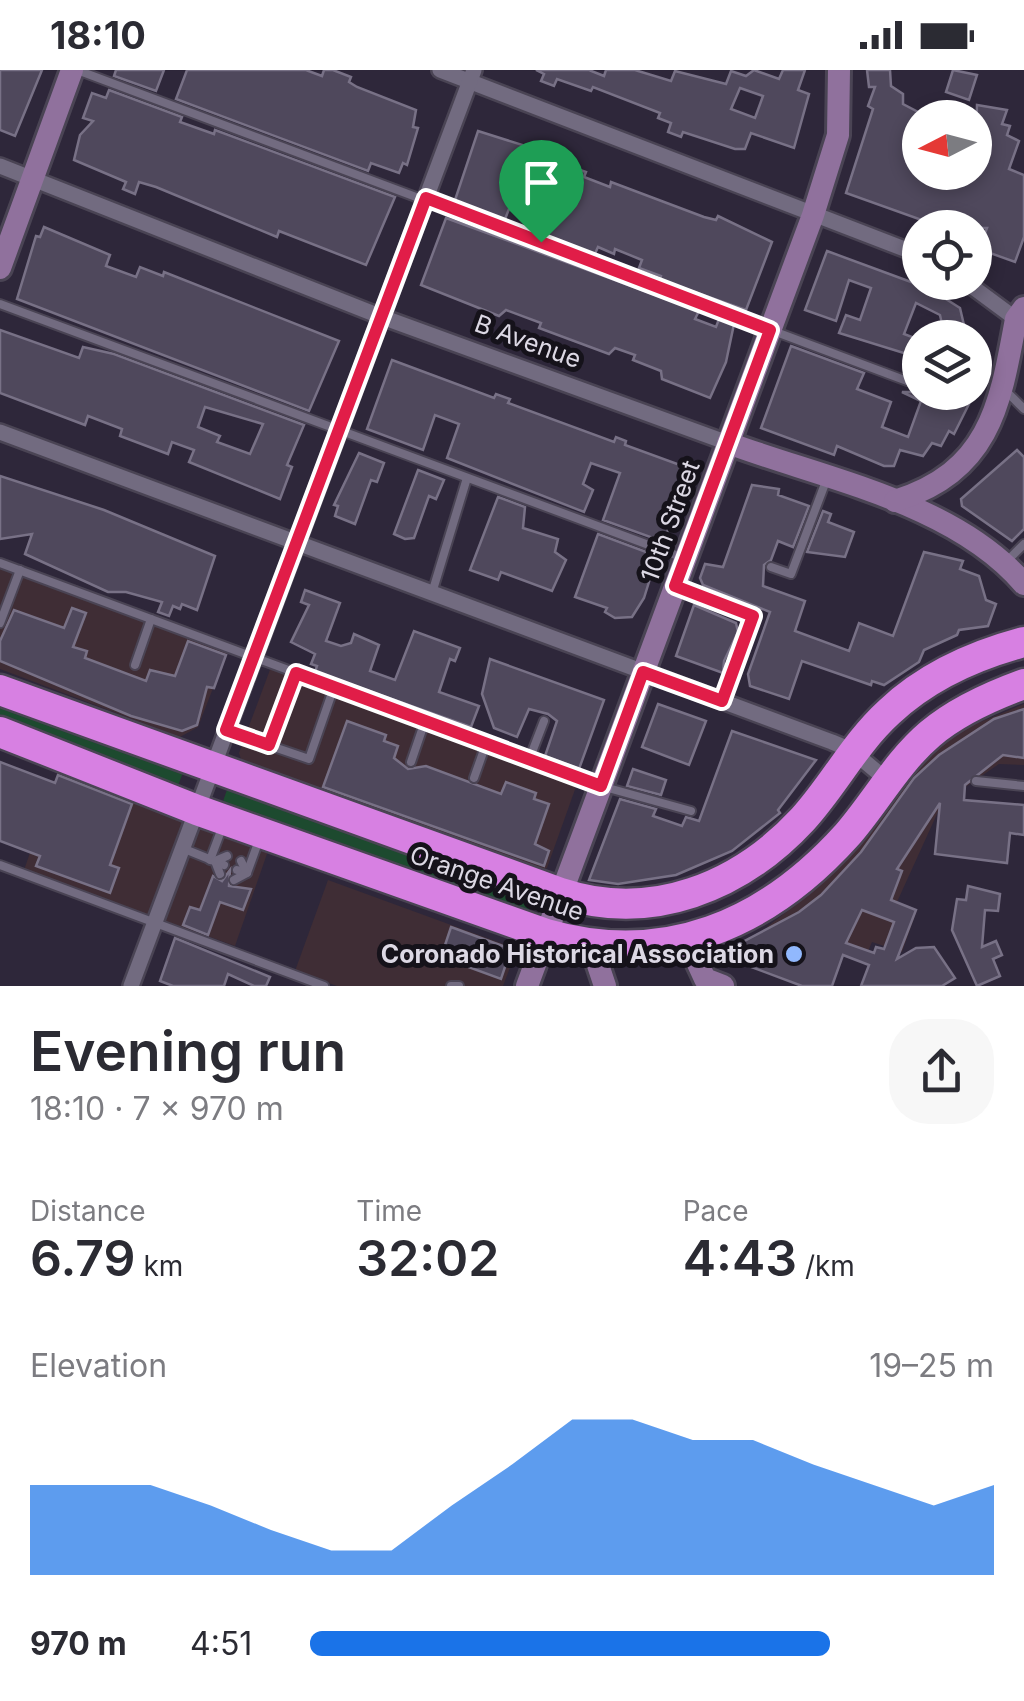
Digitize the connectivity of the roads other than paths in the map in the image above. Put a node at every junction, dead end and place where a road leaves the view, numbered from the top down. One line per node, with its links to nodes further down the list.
1 (75, 70): 6 (street); 7 (lane)
2 (440, 70): 4 (street)
3 (839, 70): 8 (street, 10th Street)
4 (472, 76): 7 (street); 8 (street)
5 (0, 166): 6 (street, B Avenue)
6 (32, 178): 10 (street); 14 (street, B Avenue)
7 (426, 198): 14 (street); 15 (lane)
8 (812, 215): 9 (street); 15 (street, 10th Street)
9 (902, 248)
10 (0, 268)
11 (992, 297): 13 (street)
12 (0, 304): 19 (lane)
13 (1020, 313): 17 (street)
14 (382, 316): 19 (street); 21 (street, B Avenue)
15 (770, 330): 16 (lane); 21 (street, 10th Street)
16 (902, 379)
17 (1003, 388): 18 (lane); 24 (street)
18 (1024, 410)
19 (339, 431): 22 (lane); 25 (street)
20 (0, 432): 25 (street)
21 (728, 443): 23 (street, B Avenue); 27 (street, 10th Street)
22 (467, 478): 27 (lane); 34 (lane)
23 (827, 479): 24 (street, B Avenue); 30 (lane)
24 (895, 501): 28 (street, B Avenue)
25 (297, 543): 34 (street); 38 (street)
26 (1024, 544): 28 (lane)
27 (685, 559): 33 (street, 10th Street)
28 (1006, 562): 32 (street, B Avenue)
29 (0, 563): 31 (lane)
30 (771, 567)
31 (20, 570): 35 (lane); 36 (lane)
32 (1024, 584)
33 (675, 586): 40 (street, 10th Street); 45 (lane)
34 (432, 593): 40 (street)
35 (150, 619): 38 (lane); 39 (lane)
36 (0, 623)
37 (1024, 642): 52 (highway, Orange Avenue)
38 (254, 657): 41 (lane); 48 (street)
39 (135, 665)
40 (643, 672): 45 (street); 59 (street, 10th Street)
41 (296, 673): 43 (lane); 51 (lane)
42 (1024, 684): 57 (highway, Orange Avenue)
43 (334, 687): 46 (lane); 51 (lane)
44 (0, 690): 55 (highway, Orange Avenue)
45 (722, 701): 52 (street)
46 (425, 721): 50 (lane); 54 (lane)
47 (544, 721): 53 (lane)
48 (226, 730): 51 (lane); 55 (street)
49 (0, 732): 62 (highway, Orange Avenue)
50 (486, 744): 53 (lane); 56 (lane)
51 (269, 745)
52 (851, 750): 57 (street); 67 (highway, Orange Avenue)
53 (529, 760): 59 (lane)
54 (411, 762)
55 (212, 770): 62 (street); 67 (highway, Orange Avenue)
56 (474, 778)
57 (888, 781): 70 (highway, Orange Avenue)
58 (976, 781): 60 (lane)
59 (601, 786): 61 (lane); 67 (street, 10th Street)
60 (1024, 786)
61 (691, 811)
62 (211, 814): 63 (highway, Orange Avenue); 64 (street); 64 (lane)
63 (262, 832): 66 (lane); 69 (highway, Orange Avenue)
64 (182, 848): 68 (street)
65 (0, 865): 68 (lane)
66 (234, 880)
67 (561, 893): 69 (street, 10th Street)
68 (154, 923): 73 (street); 74 (lane)
69 (546, 934): 71 (highway, Orange Avenue); 77 (street, 10th Street)
70 (687, 940): 71 (highway, Orange Avenue); 72 (street)
71 (592, 947): 78 (street)
72 (706, 984)
73 (131, 986)
74 (324, 986)
75 (451, 986): 76 (lane)
76 (459, 986)
77 (526, 986)
78 (605, 986)

